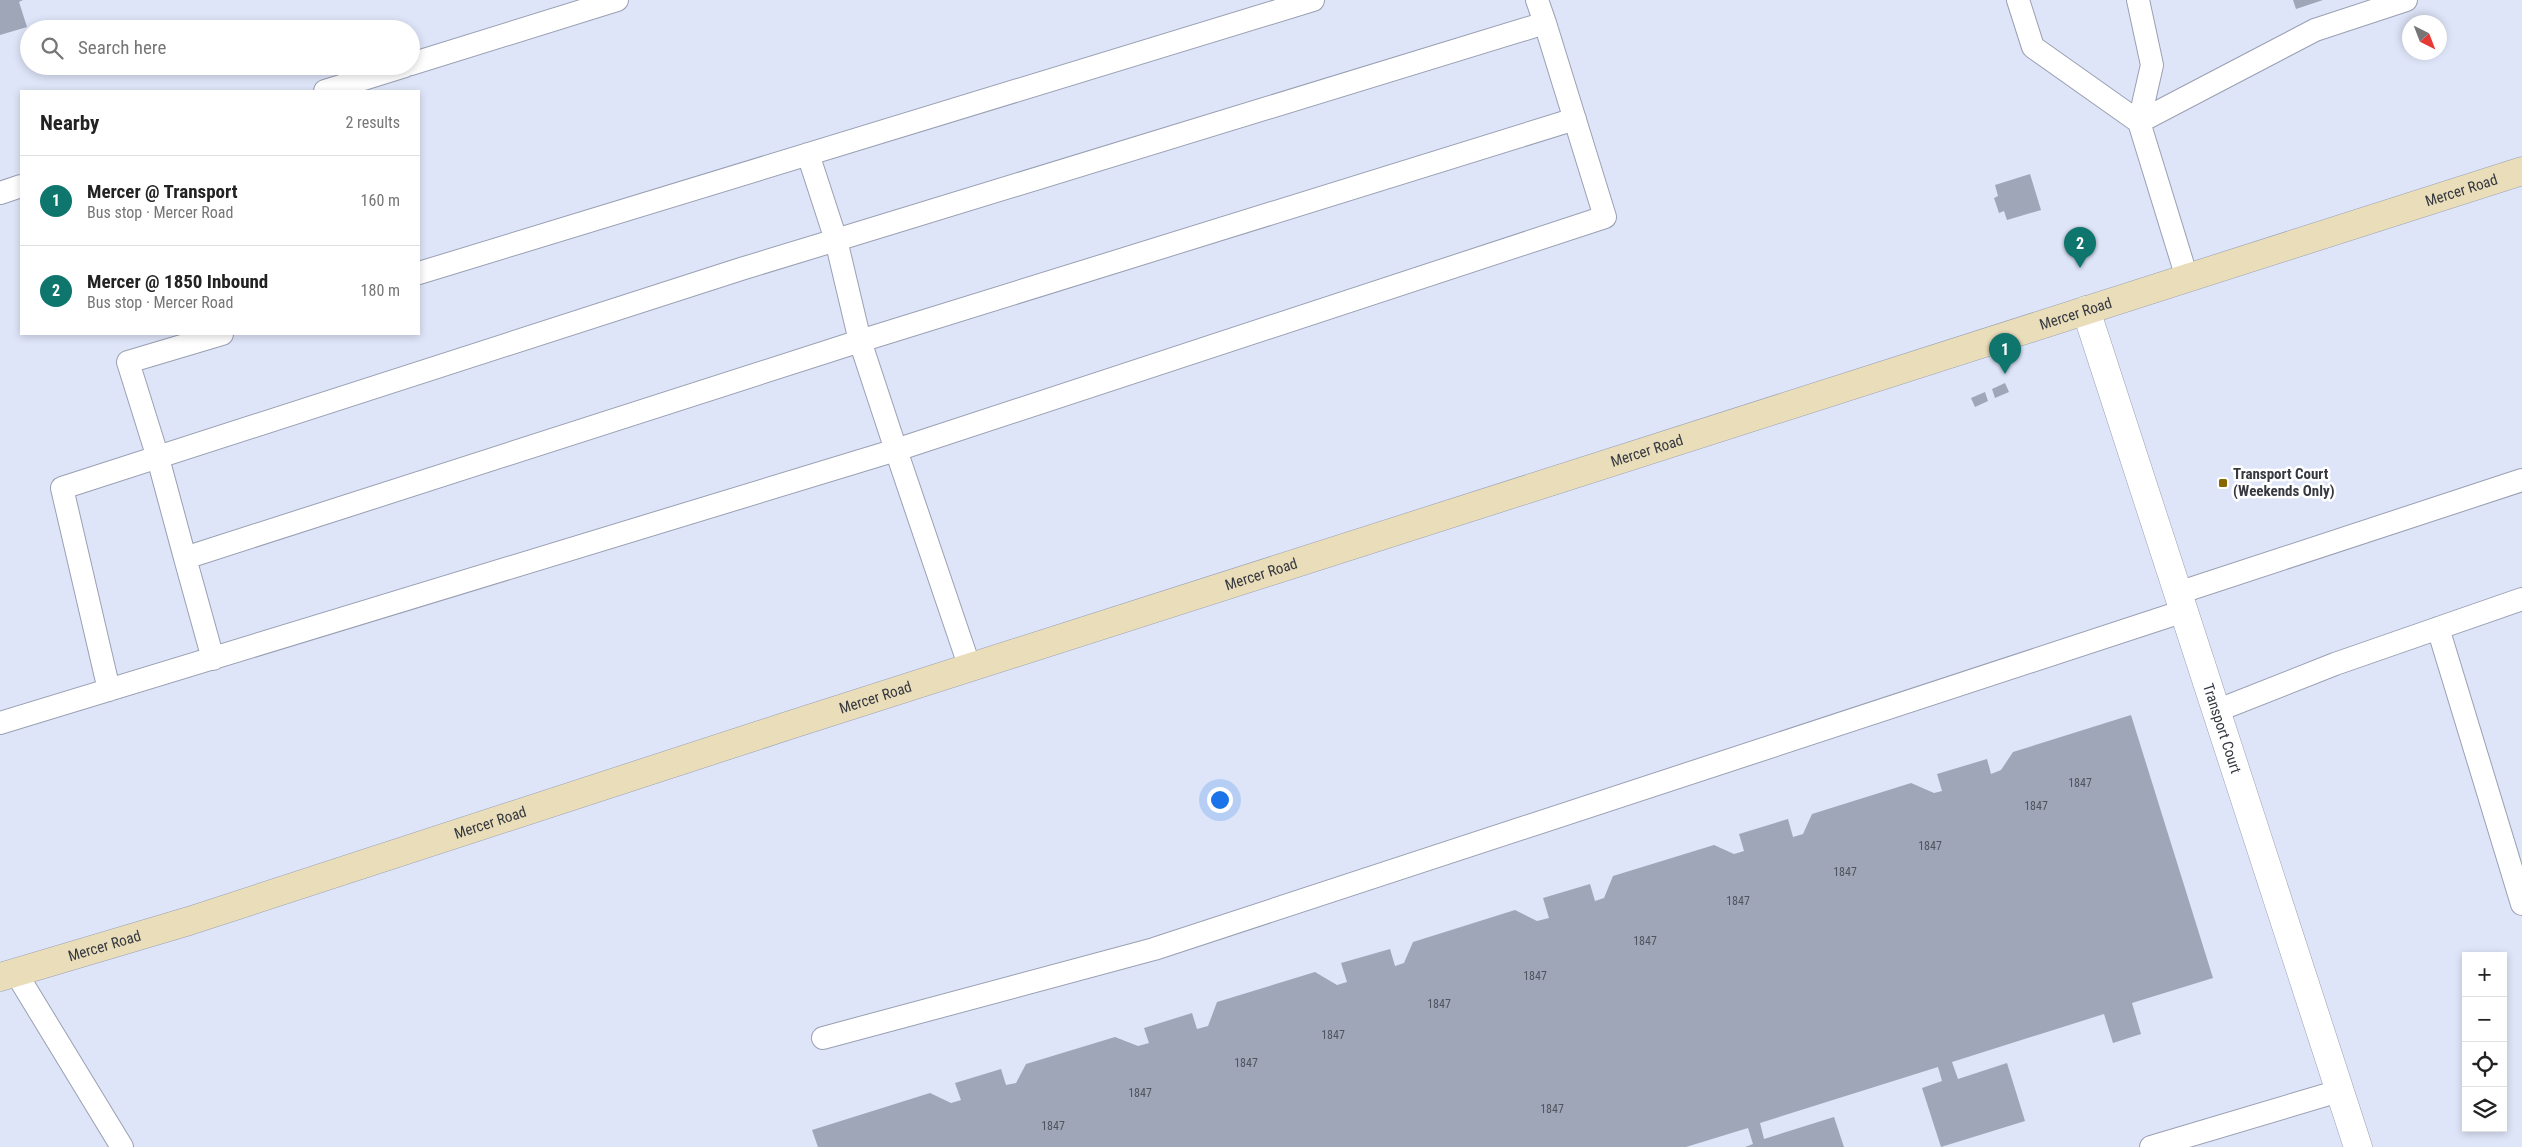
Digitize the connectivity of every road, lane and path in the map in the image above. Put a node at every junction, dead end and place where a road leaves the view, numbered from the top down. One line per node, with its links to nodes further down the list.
1 (617, 0): 8 (lane)
2 (1313, 0): 13 (lane)
3 (1538, 0): 7 (lane)
4 (2018, 0): 12 (lane)
5 (2138, 0): 12 (lane)
6 (2406, 0): 12 (lane)
7 (1545, 24): 11 (lane); 17 (lane)
8 (420, 61)
9 (376, 75): 10 (lane)
10 (328, 90)
11 (1575, 120): 22 (lane); 23 (lane)
12 (2139, 122): 19 (lane)
13 (808, 154): 17 (lane); 18 (lane)
14 (2522, 171): 19 (street, Mercer Road)
15 (20, 186): 16 (lane)
16 (0, 193)
17 (836, 240): 22 (lane); 24 (lane)
18 (420, 273)
19 (2187, 278): 20 (street, Mercer Road)
20 (2086, 310): 28 (street, Transport Court); 31 (street, Mercer Road)
21 (219, 335): 24 (lane)
22 (860, 342): 23 (lane); 26 (lane)
23 (896, 450): 30 (lane); 31 (lane)
24 (158, 458): 26 (lane); 32 (lane)
25 (2522, 480): 28 (lane)
26 (185, 558): 30 (lane)
27 (2522, 599): 29 (lane)
28 (2181, 602): 33 (street, Transport Court); 37 (lane)
29 (2438, 628): 33 (lane); 35 (lane)
30 (213, 659): 32 (lane)
31 (970, 668): 36 (street, Mercer Road)
32 (109, 690): 34 (lane)
33 (2216, 711): 38 (street, Transport Court)
34 (0, 724)
35 (2522, 904)
36 (8, 975): 39 (lane)
37 (823, 1038)
38 (2338, 1091): 40 (lane); 41 (street, Transport Court)
39 (122, 1147)
40 (2151, 1147)
41 (2358, 1147)

